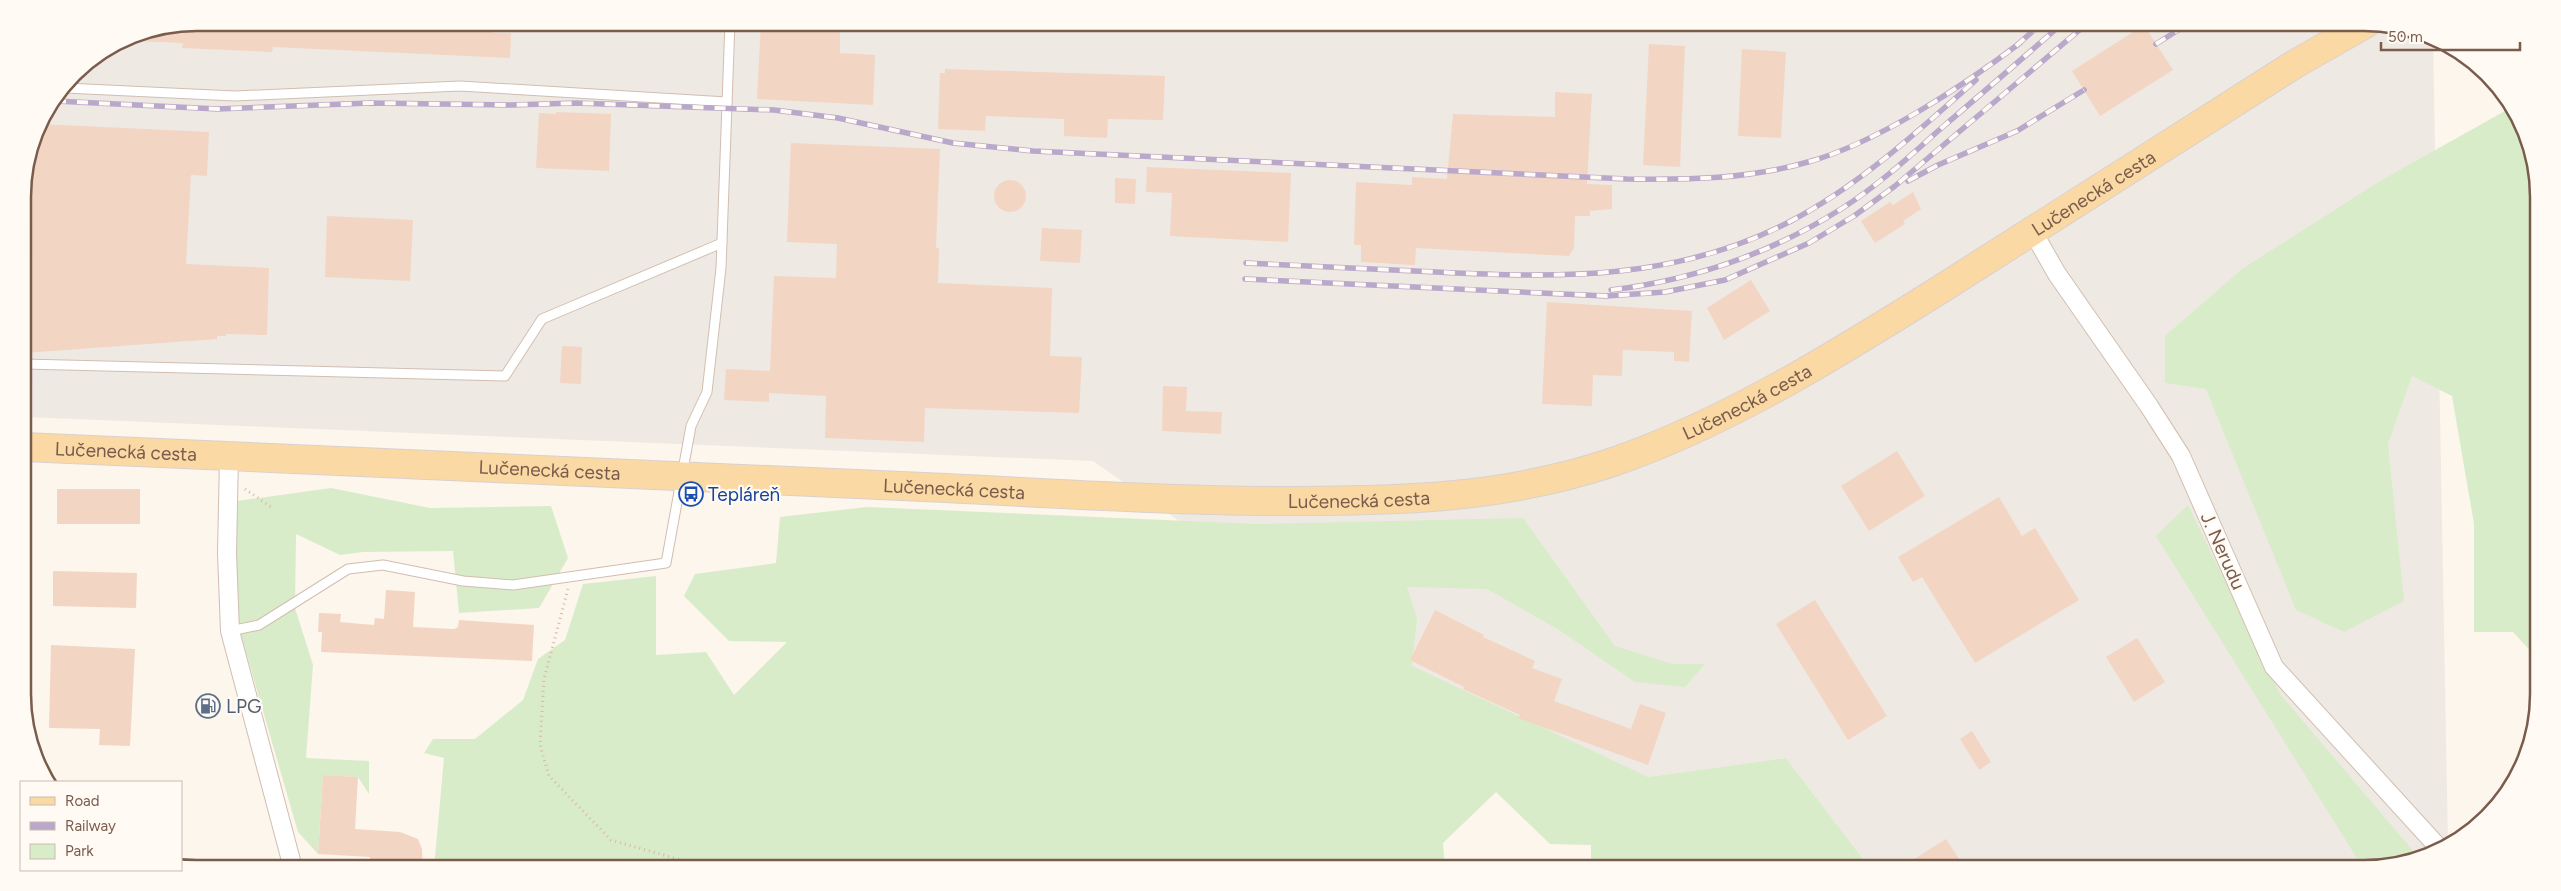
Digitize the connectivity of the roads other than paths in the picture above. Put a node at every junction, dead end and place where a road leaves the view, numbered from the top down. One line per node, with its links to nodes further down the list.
1 (730, 31): 4 (lane)
2 (2353, 31): 5 (main road, Lučenecká cesta)
3 (72, 88): 4 (lane)
4 (727, 102): 6 (lane)
5 (2033, 232): 10 (main road, Lučenecká cesta); 12 (street, J. Nerudu)
6 (722, 243): 7 (lane); 10 (lane)
7 (32, 364)
8 (31, 447): 9 (main road, Lučenecká cesta)
9 (229, 456): 10 (main road, Lučenecká cesta); 11 (street)
10 (681, 476): 11 (lane)
11 (230, 631): 13 (street)
12 (2435, 843)
13 (291, 860)

